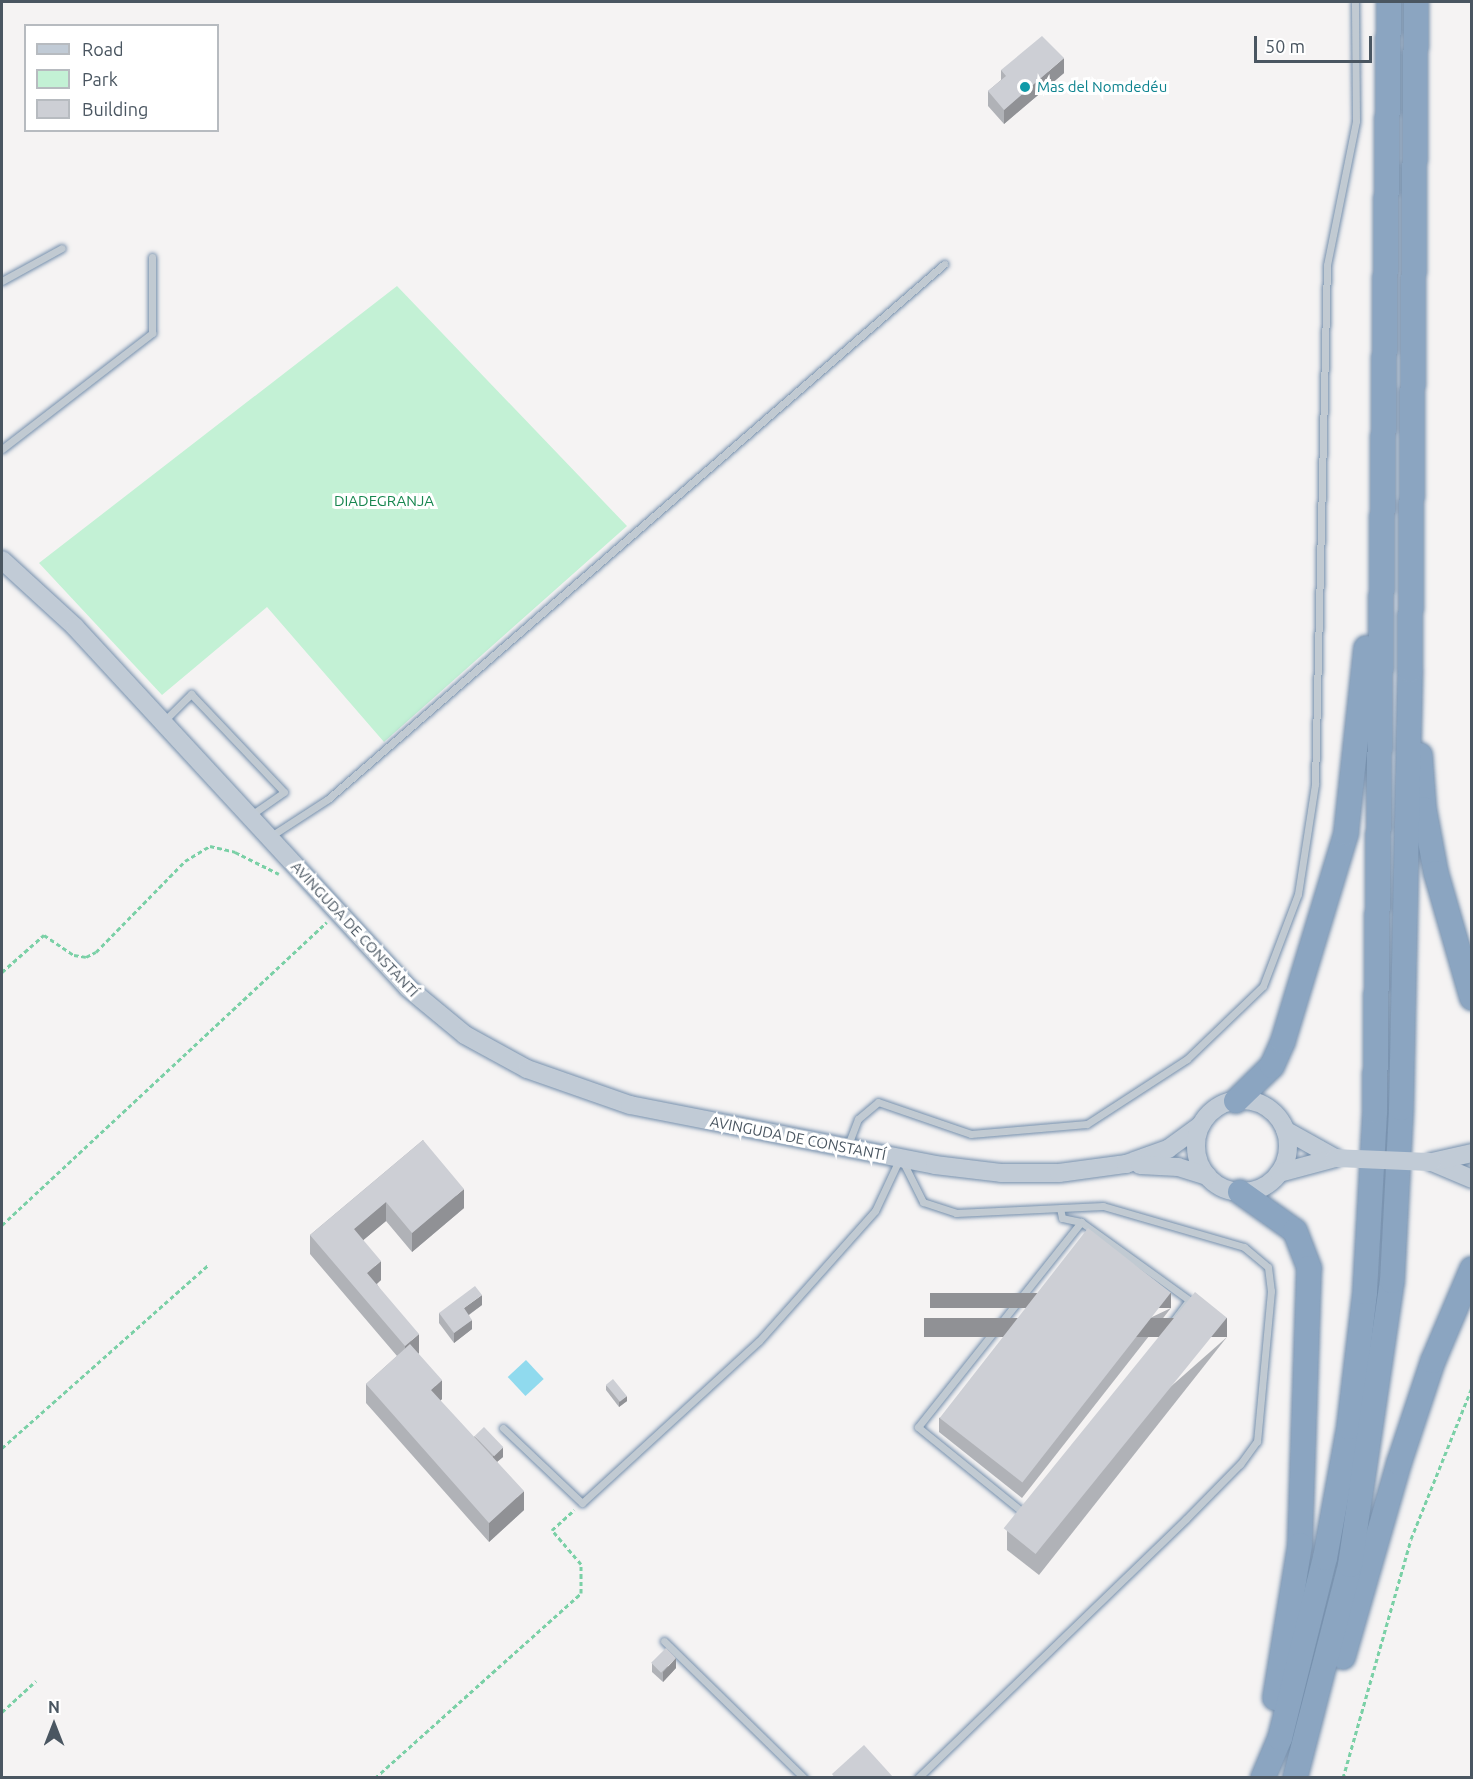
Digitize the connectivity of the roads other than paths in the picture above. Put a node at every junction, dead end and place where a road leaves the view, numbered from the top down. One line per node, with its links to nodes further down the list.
1 (1355, 2): 19 (lane)
2 (1389, 2): 8 (highway)
3 (1416, 2): 11 (highway)
4 (62, 248): 7 (lane)
5 (152, 257): 9 (lane)
6 (944, 264): 14 (lane)
7 (2, 281)
8 (1385, 409): 16 (highway); 36 (highway)
9 (2, 449)
10 (2, 561): 12 (main road, AVINGUDA DE CONSTANTÍ)
11 (1410, 670): 15 (highway); 39 (highway)
12 (163, 723): 13 (main road, AVINGUDA DE CONSTANTÍ); 13 (lane)
13 (249, 817): 14 (main road, AVINGUDA DE CONSTANTÍ)
14 (269, 837): 19 (main road, AVINGUDA DE CONSTANTÍ)
15 (1472, 999)
16 (1236, 1101): 17 (main road); 18 (main road)
17 (1200, 1126): 24 (main road); 26 (main road)
18 (1285, 1130): 22 (main road); 25 (main road)
19 (847, 1149): 21 (main road, AVINGUDA DE CONSTANTÍ)
20 (1472, 1153): 23 (main road)
21 (900, 1158): 24 (main road, AVINGUDA DE CONSTANTÍ); 29 (lane); 33 (lane)
22 (1335, 1158): 23 (main road, bridge); 25 (main road)
23 (1432, 1162): 27 (main road)
24 (1126, 1164): 26 (main road)
25 (1279, 1173): 28 (main road)
26 (1208, 1176): 28 (main road)
27 (1472, 1179)
28 (1240, 1192): 36 (highway)
29 (1060, 1208): 30 (lane); 38 (lane)
30 (1081, 1221): 32 (lane); 34 (lane)
31 (1472, 1269): 40 (highway)
32 (1160, 1338)
33 (503, 1428)
34 (1032, 1505)
35 (664, 1641): 37 (lane)
36 (1264, 1775)
37 (804, 1778)
38 (918, 1778)
39 (1295, 1778)
40 (1307, 1778)

